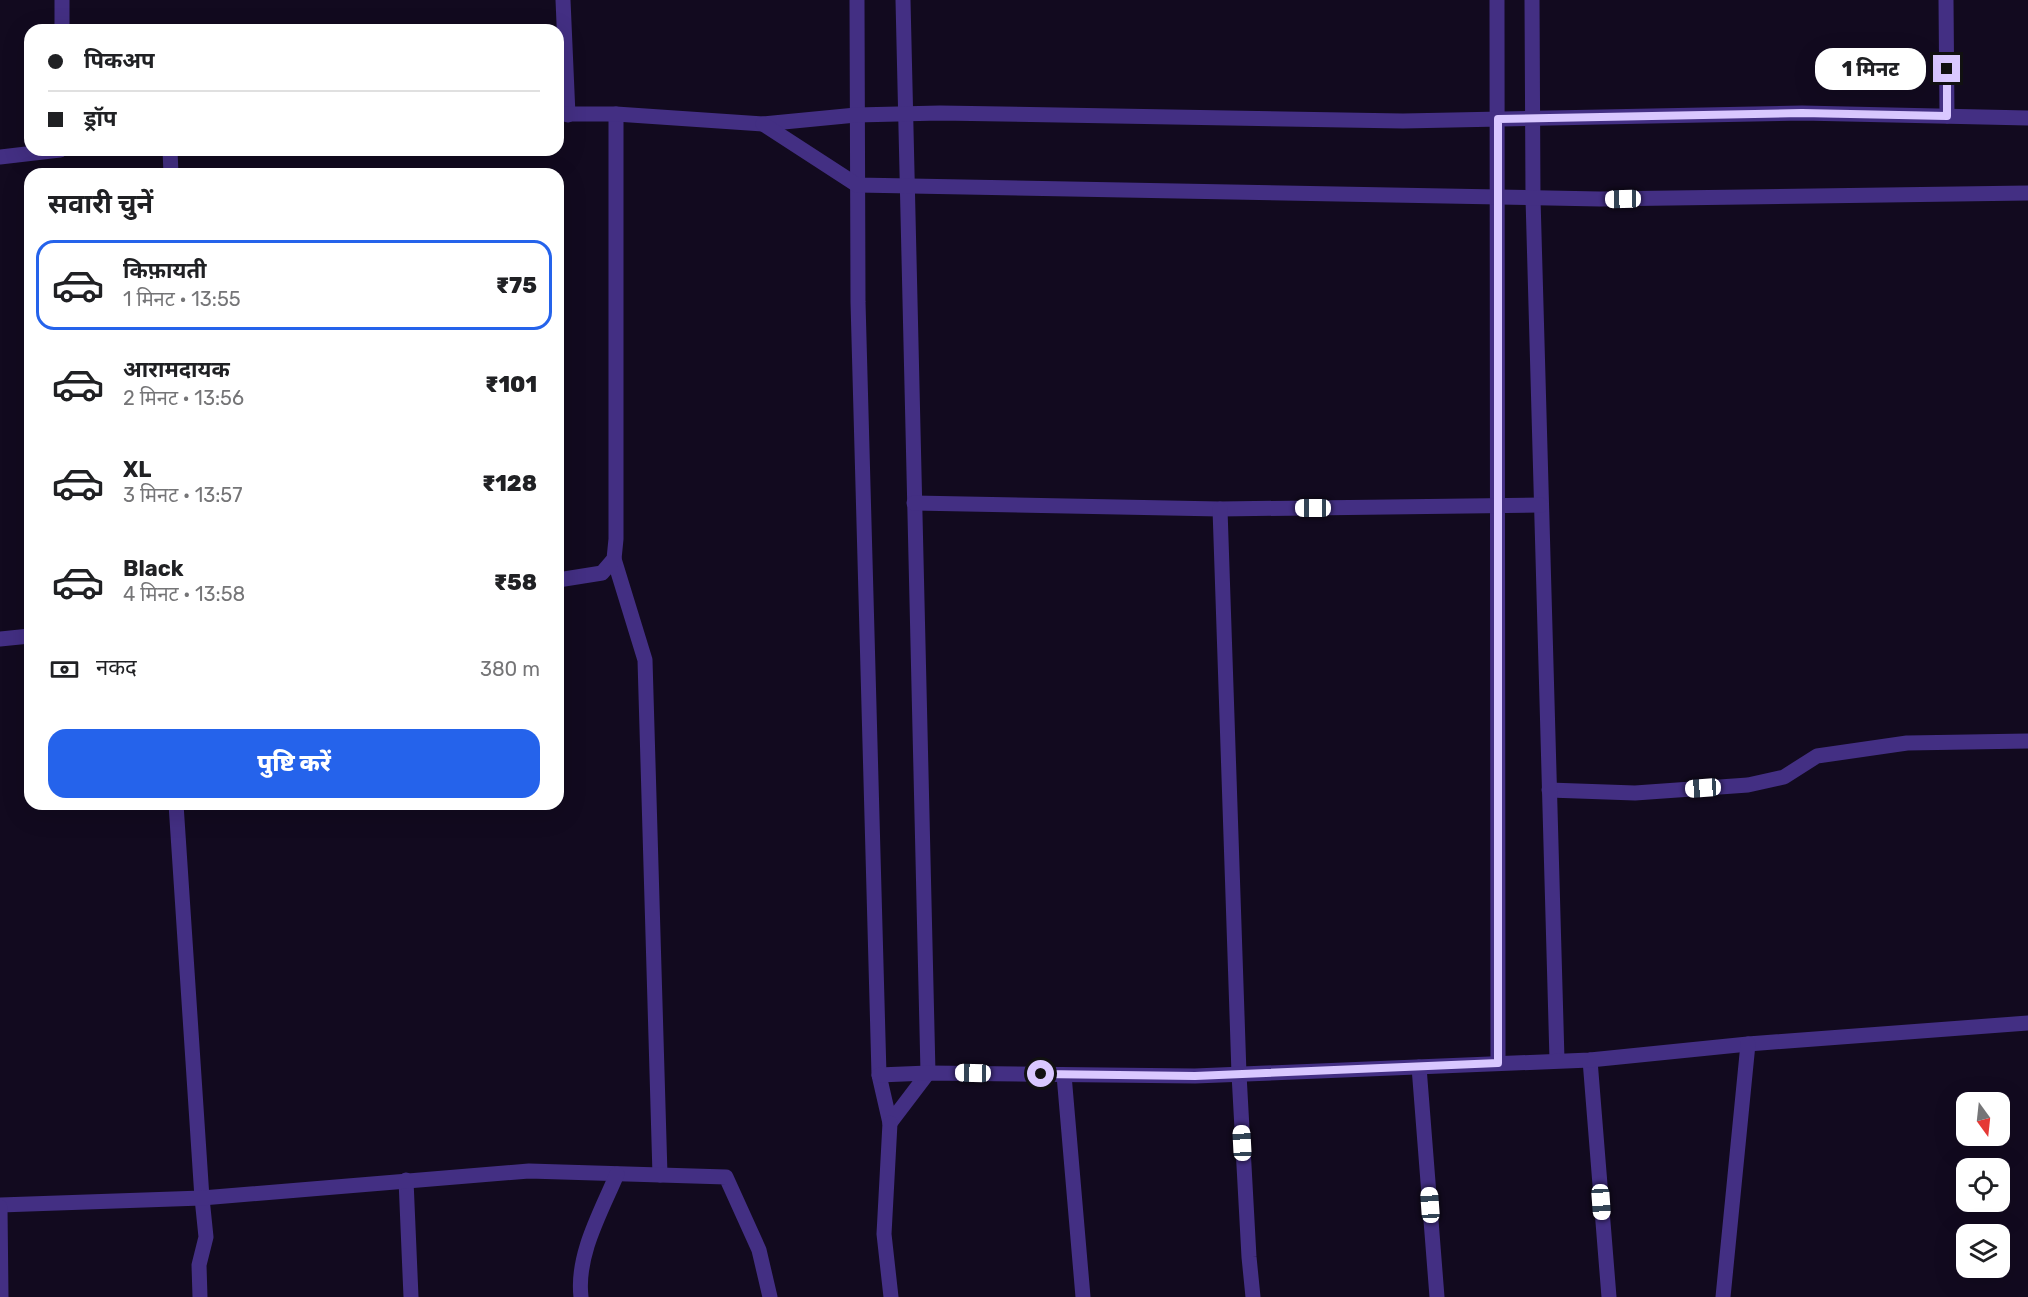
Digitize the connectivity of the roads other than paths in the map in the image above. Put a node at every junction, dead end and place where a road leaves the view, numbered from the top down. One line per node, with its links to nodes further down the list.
1 (62, 0): 8 (street)
2 (563, 0): 9 (street)
3 (856, 0): 13 (street)
4 (903, 0): 11 (street)
5 (1497, 0): 17 (street)
6 (1532, 0): 15 (street)
7 (1946, 0): 14 (street)
8 (62, 24)
9 (563, 24)
10 (616, 114): 12 (street); 18 (street); 30 (street)
11 (905, 114): 13 (street); 17 (street); 22 (street)
12 (564, 115)
13 (856, 115): 18 (street); 21 (street)
14 (1947, 116): 15 (street); 16 (street)
15 (1533, 118): 17 (street); 25 (street)
16 (2028, 118)
17 (1498, 119): 24 (street)
18 (763, 124): 21 (street)
19 (24, 154): 20 (street)
20 (0, 157)
21 (857, 185): 22 (street); 46 (street)
22 (907, 186): 24 (street); 26 (street)
23 (2028, 193): 25 (street)
24 (1498, 197): 25 (street); 28 (street)
25 (1533, 198): 27 (street)
26 (915, 503): 29 (street); 43 (street)
27 (1542, 505): 28 (street); 35 (street)
28 (1498, 506): 29 (street); 41 (street)
29 (1220, 508): 45 (street)
30 (614, 559): 31 (street); 49 (street)
31 (564, 579)
32 (24, 637): 33 (street)
33 (0, 639)
34 (2028, 741): 35 (street)
35 (1549, 790): 39 (street)
36 (176, 810): 51 (street)
37 (2028, 1023): 38 (street)
38 (1748, 1044): 40 (street); 63 (street)
39 (1557, 1060): 40 (street); 41 (street)
40 (1590, 1060): 62 (street)
41 (1498, 1063): 42 (street)
42 (1419, 1066): 45 (street); 61 (street)
43 (928, 1073): 44 (street); 46 (street); 47 (street)
44 (1064, 1074): 45 (street); 59 (street)
45 (1239, 1074): 60 (street)
46 (879, 1075): 47 (street)
47 (890, 1123): 58 (street)
48 (617, 1174): 49 (street); 50 (street); 56 (street)
49 (660, 1175): 57 (street)
50 (406, 1180): 51 (street); 55 (street)
51 (202, 1198): 52 (street); 54 (street)
52 (0, 1206): 53 (street)
53 (2, 1297)
54 (200, 1297)
55 (411, 1297)
56 (581, 1297)
57 (770, 1297)
58 (891, 1297)
59 (1083, 1297)
60 (1253, 1297)
61 (1437, 1297)
62 (1609, 1297)
63 (1723, 1297)

